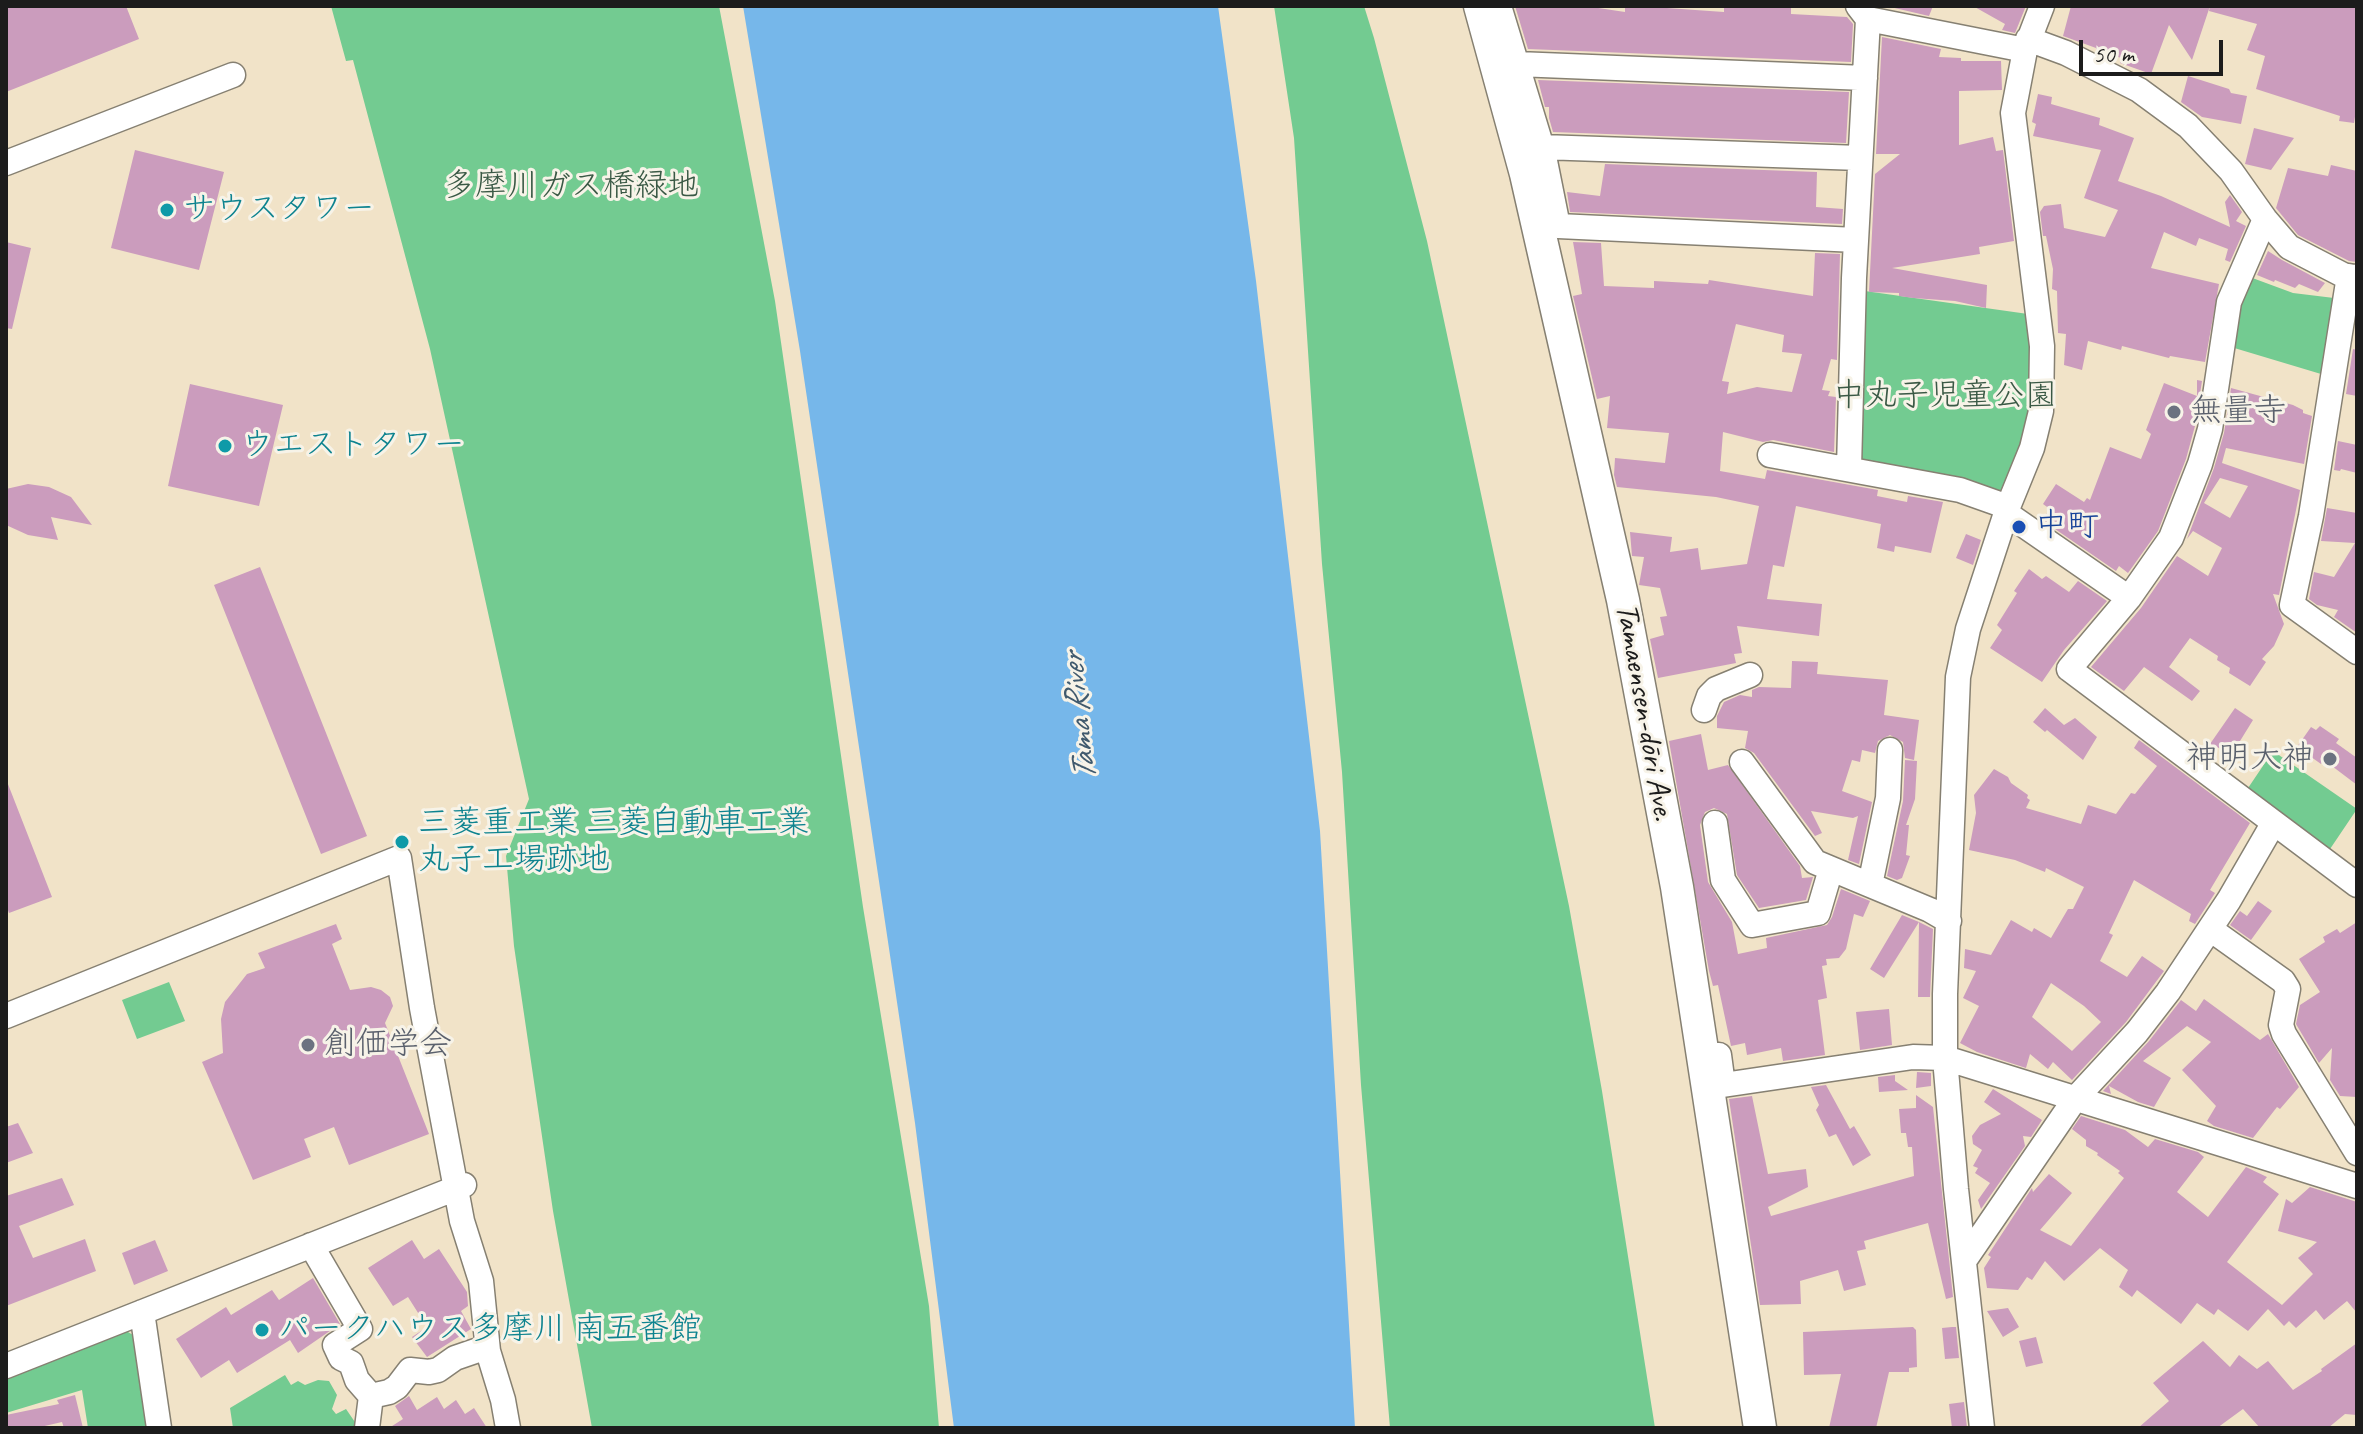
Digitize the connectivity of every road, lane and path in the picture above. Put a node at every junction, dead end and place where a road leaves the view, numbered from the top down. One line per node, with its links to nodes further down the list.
1 (1480, 6): 47 (main road, Tamaensen-dōri Ave.)
2 (1499, 6): 6 (street)
3 (2042, 6): 5 (street)
4 (1863, 13): 5 (street); 8 (street)
5 (2027, 45): 12 (street); 17 (street)
6 (1517, 64): 8 (street); 9 (street)
7 (233, 75): 11 (street)
8 (1865, 78): 10 (street)
9 (1542, 147): 10 (street); 13 (street)
10 (1860, 158): 13 (street)
11 (6, 163)
12 (2265, 219): 14 (street); 18 (street)
13 (1856, 240): 16 (street)
14 (2353, 276): 19 (street)
15 (1770, 455): 16 (street)
16 (1849, 468): 17 (street)
17 (2007, 510): 18 (street); 29 (street)
18 (2129, 598): 25 (street)
19 (2357, 652)
20 (1750, 675): 21 (street)
21 (1704, 710)
22 (1890, 750): 28 (street)
23 (1742, 762): 26 (street)
24 (1715, 823): 26 (street)
25 (2273, 824): 27 (street); 30 (street)
26 (1831, 869): 28 (street)
27 (2351, 870)
28 (1870, 885): 29 (street)
29 (1949, 921): 33 (street)
30 (2210, 929): 34 (street); 35 (street)
31 (1709, 990): 33 (street)
32 (6, 1016): 36 (street)
33 (1945, 1058): 34 (street); 39 (street)
34 (2075, 1099): 37 (street); 39 (street)
35 (2357, 1153)
36 (460, 1186): 38 (street); 41 (street)
37 (2357, 1186)
38 (311, 1245): 40 (street); 43 (street)
39 (1964, 1261): 48 (street)
40 (142, 1312): 42 (street); 44 (street)
41 (487, 1347): 43 (street); 46 (street)
42 (6, 1366)
43 (371, 1396): 45 (street)
44 (159, 1428)
45 (367, 1428)
46 (508, 1428)
47 (1760, 1428)
48 (1982, 1428)

